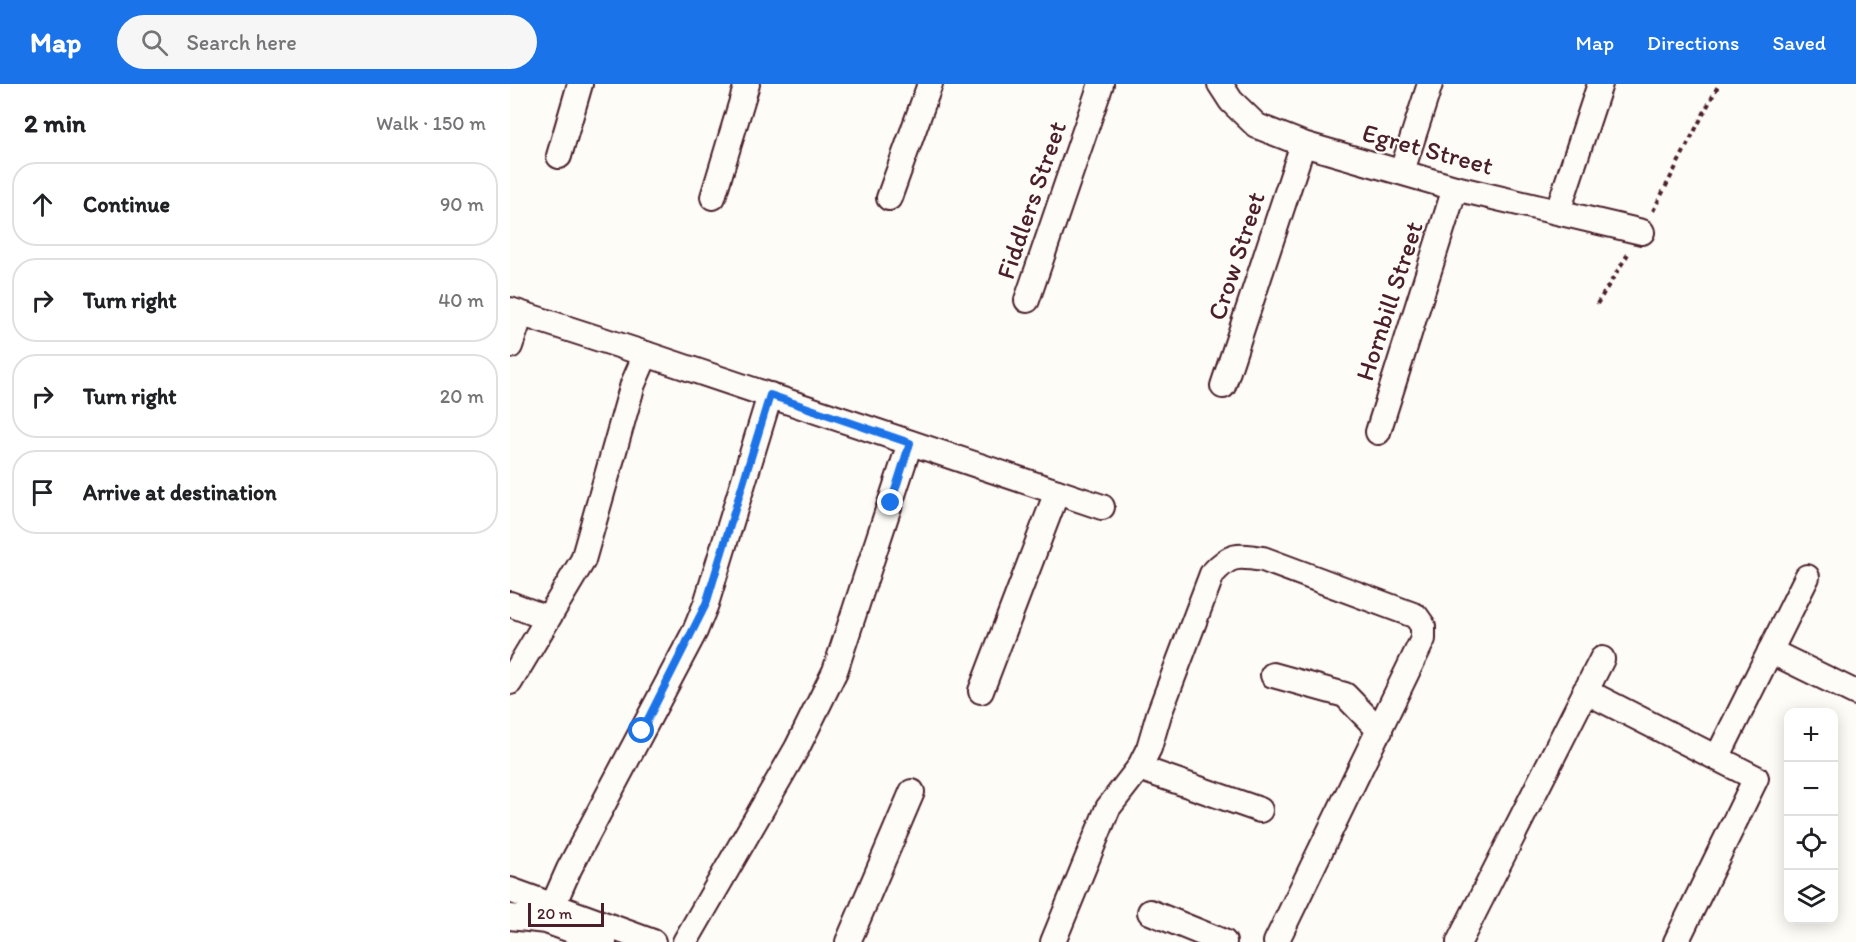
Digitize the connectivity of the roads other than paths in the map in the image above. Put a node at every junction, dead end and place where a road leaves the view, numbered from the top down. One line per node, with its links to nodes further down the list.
1 (580, 84): 9 (street)
2 (747, 84): 12 (street)
3 (930, 84): 13 (street)
4 (1101, 84): 16 (street, Fiddlers Street)
5 (1221, 84): 8 (street, Egret Street)
6 (1430, 84): 10 (street)
7 (1600, 84): 14 (street)
8 (1303, 144): 10 (street, Egret Street); 20 (street, Crow Street)
9 (559, 156)
10 (1402, 171): 11 (street, Egret Street)
11 (1455, 188): 14 (street, Egret Street); 22 (street, Hornbill Street)
12 (713, 197)
13 (889, 198)
14 (1558, 211): 15 (street, Egret Street)
15 (1642, 232)
16 (1027, 300)
17 (516, 312): 18 (street); 19 (street)
18 (510, 346)
19 (646, 354): 21 (street); 28 (street)
20 (1223, 386)
21 (770, 395): 23 (street); 43 (street)
22 (1378, 432)
23 (910, 443): 24 (street); 47 (street)
24 (1057, 492): 25 (street); 33 (street)
25 (1102, 507)
26 (1807, 577): 29 (street)
27 (510, 604): 28 (street)
28 (547, 618): 32 (street)
29 (1770, 651): 35 (street); 37 (street)
30 (1602, 659): 34 (street)
31 (1273, 675): 36 (street)
32 (510, 682)
33 (981, 691)
34 (1585, 691): 37 (street); 52 (street)
35 (1856, 693)
36 (1380, 731): 38 (street); 51 (street)
37 (1717, 758): 53 (street)
38 (1139, 768): 40 (street); 49 (street)
39 (912, 792): 48 (street)
40 (1260, 810)
41 (510, 890): 43 (street)
42 (1150, 912): 50 (street)
43 (550, 913): 44 (street); 45 (street)
44 (510, 917)
45 (610, 938): 46 (street)
46 (653, 942)
47 (686, 942)
48 (848, 942)
49 (1053, 942)
50 (1224, 942)
51 (1276, 942)
52 (1459, 942)
53 (1676, 942)

